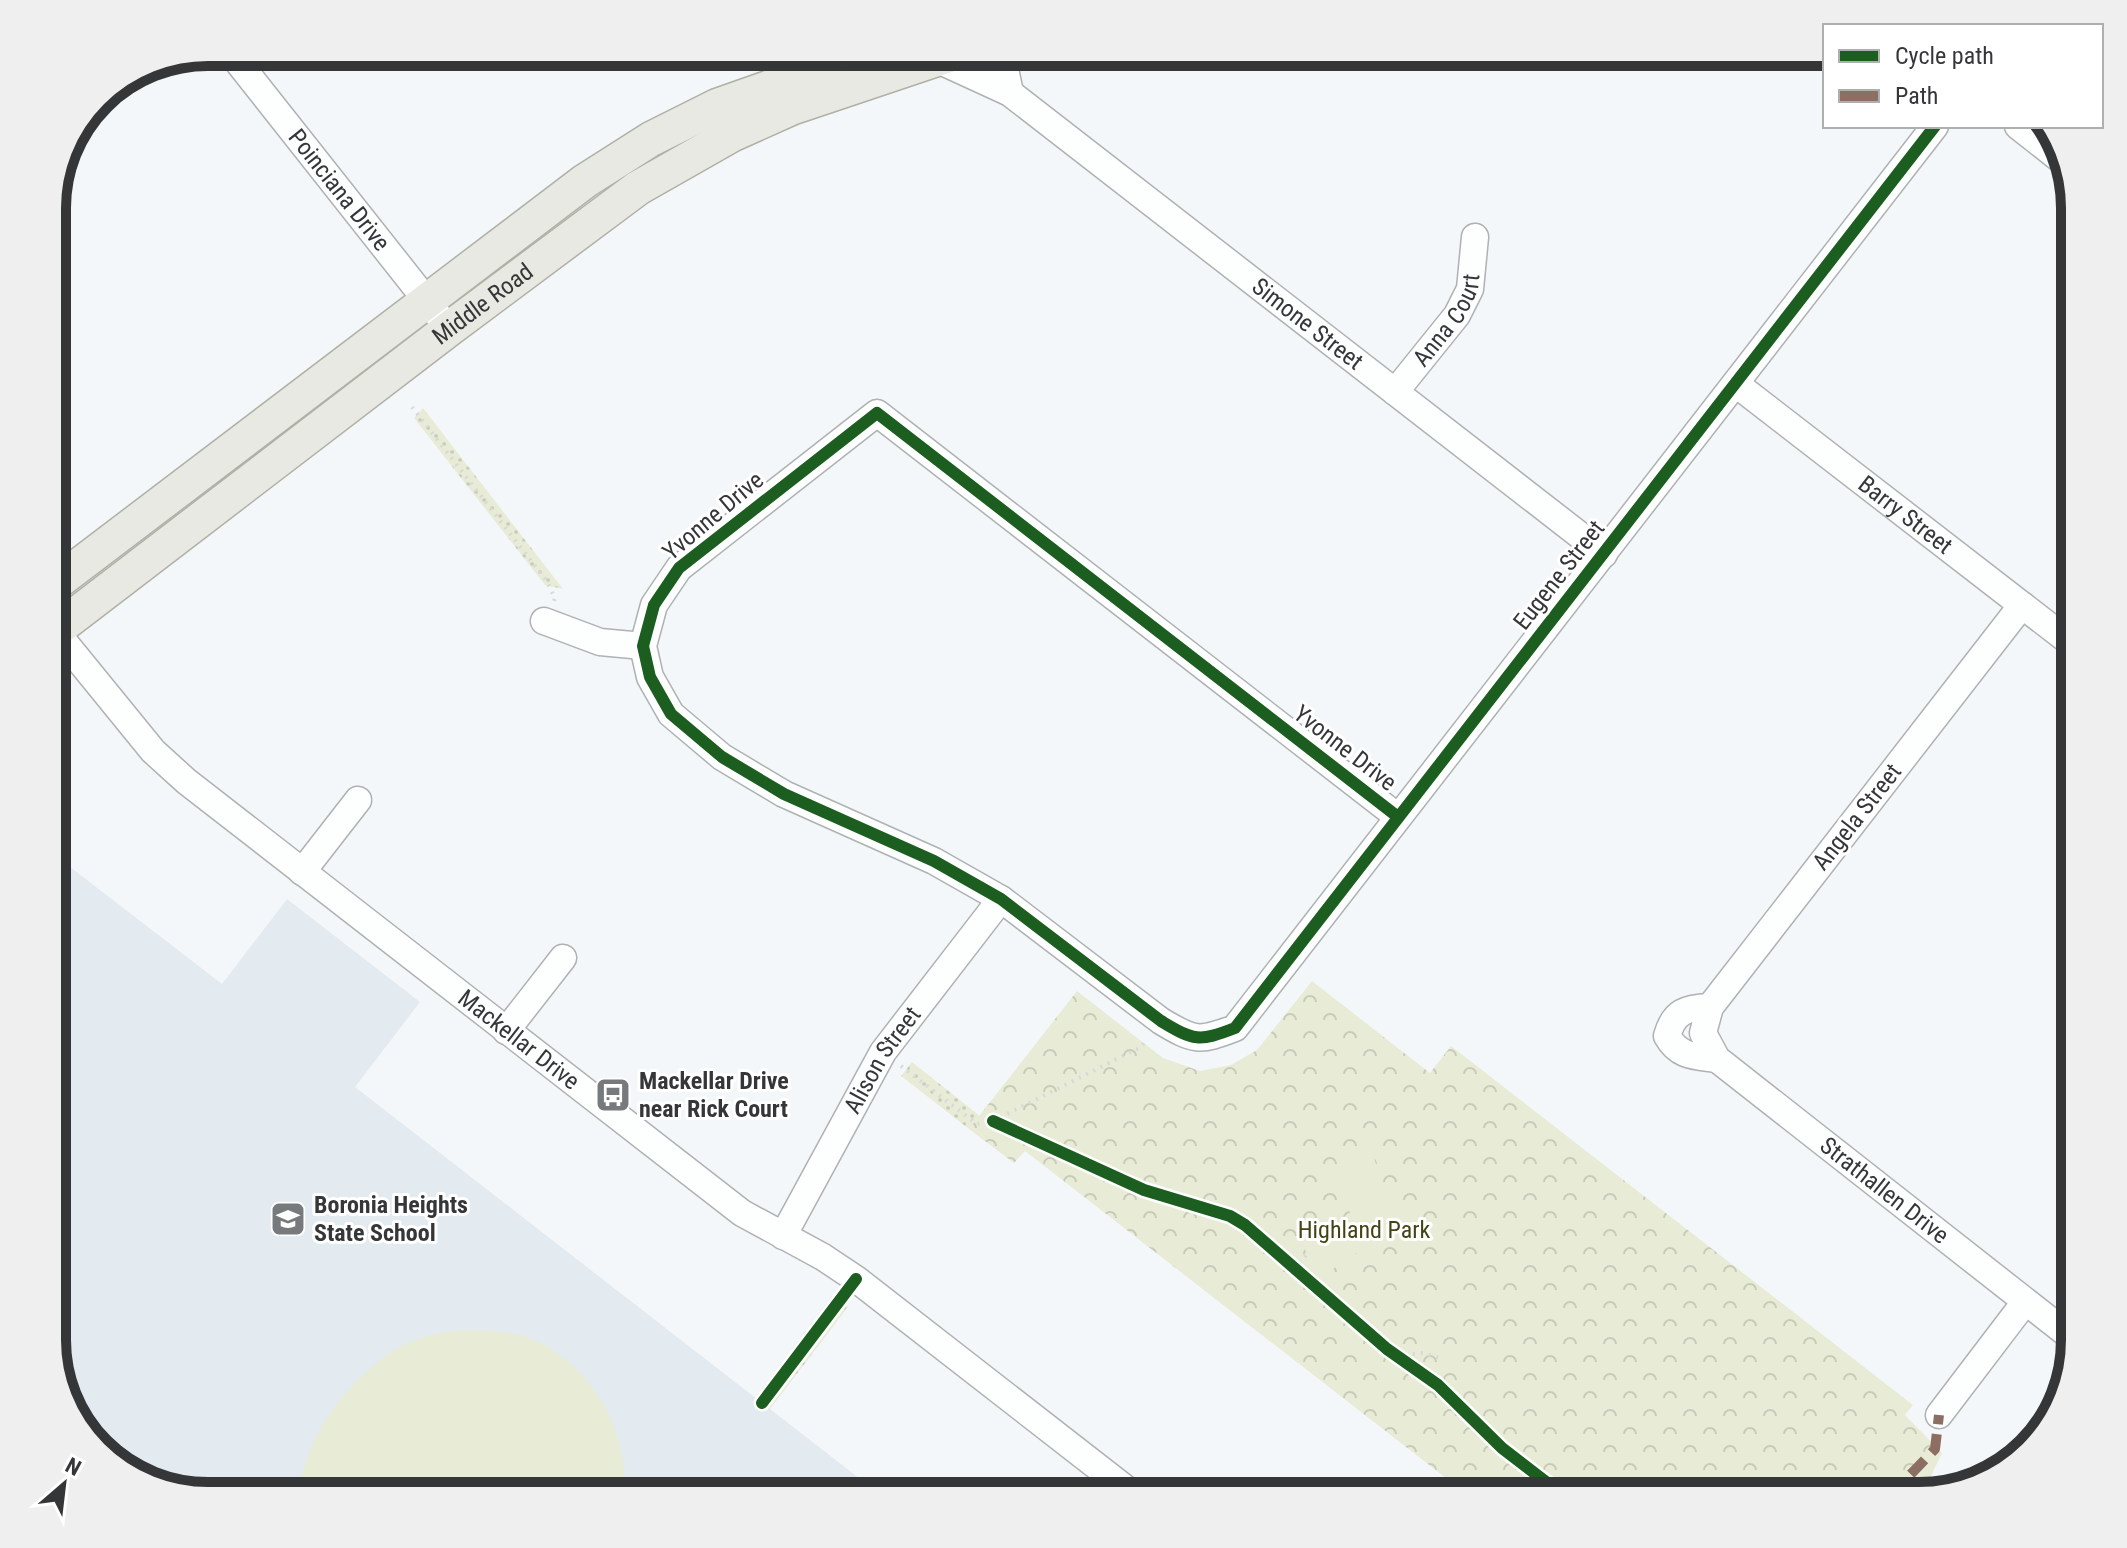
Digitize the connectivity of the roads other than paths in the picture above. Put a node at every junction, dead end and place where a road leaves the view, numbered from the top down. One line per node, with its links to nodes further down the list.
1 (241, 66): 11 (street, Poinciana Drive)
2 (830, 66): 11 (main road, Middle Road)
3 (917, 66): 12 (main road, Middle Road)
4 (964, 66): 6 (street, Simone Street)
5 (1004, 66): 6 (street)
6 (1010, 93): 14 (street, Simone Street)
7 (1933, 128): 13 (street, Eugene Street)
8 (2021, 128): 9 (street)
9 (2048, 150)
10 (1475, 237): 14 (street, Anna Court)
11 (427, 300): 12 (street, Poinciana Drive); 16 (main road, Middle Road)
12 (449, 329): 18 (main road, Middle Road)
13 (1736, 384): 15 (street, Eugene Street); 17 (street, Barry Street)
14 (1395, 392): 15 (street, Simone Street)
15 (1604, 554): 24 (street, Eugene Street)
16 (66, 575)
17 (2022, 605): 20 (street, Barry Street); 28 (street, Angela Street)
18 (66, 621)
19 (544, 621): 21 (street)
20 (2061, 635)
21 (643, 646): 24 (street, Yvonne Drive); 26 (street)
22 (66, 647): 25 (street, Mackellar Drive)
23 (358, 800): 25 (street)
24 (1398, 817): 26 (street, Eugene Street)
25 (302, 872): 29 (street, Mackellar Drive)
26 (1001, 899): 32 (street, Alison Street)
27 (563, 958): 29 (street)
28 (1710, 1007): 30 (street, Angela Street); 31 (street)
29 (506, 1031): 32 (street, Mackellar Drive)
30 (1703, 1033): 31 (street, Strathallen Drive)
31 (1717, 1059): 33 (street, Strathallen Drive)
32 (783, 1236): 36 (street, Mackellar Drive)
33 (2025, 1302): 34 (street, Strathallen Drive); 35 (street)
34 (2061, 1329)
35 (1939, 1415)
36 (1117, 1482)

